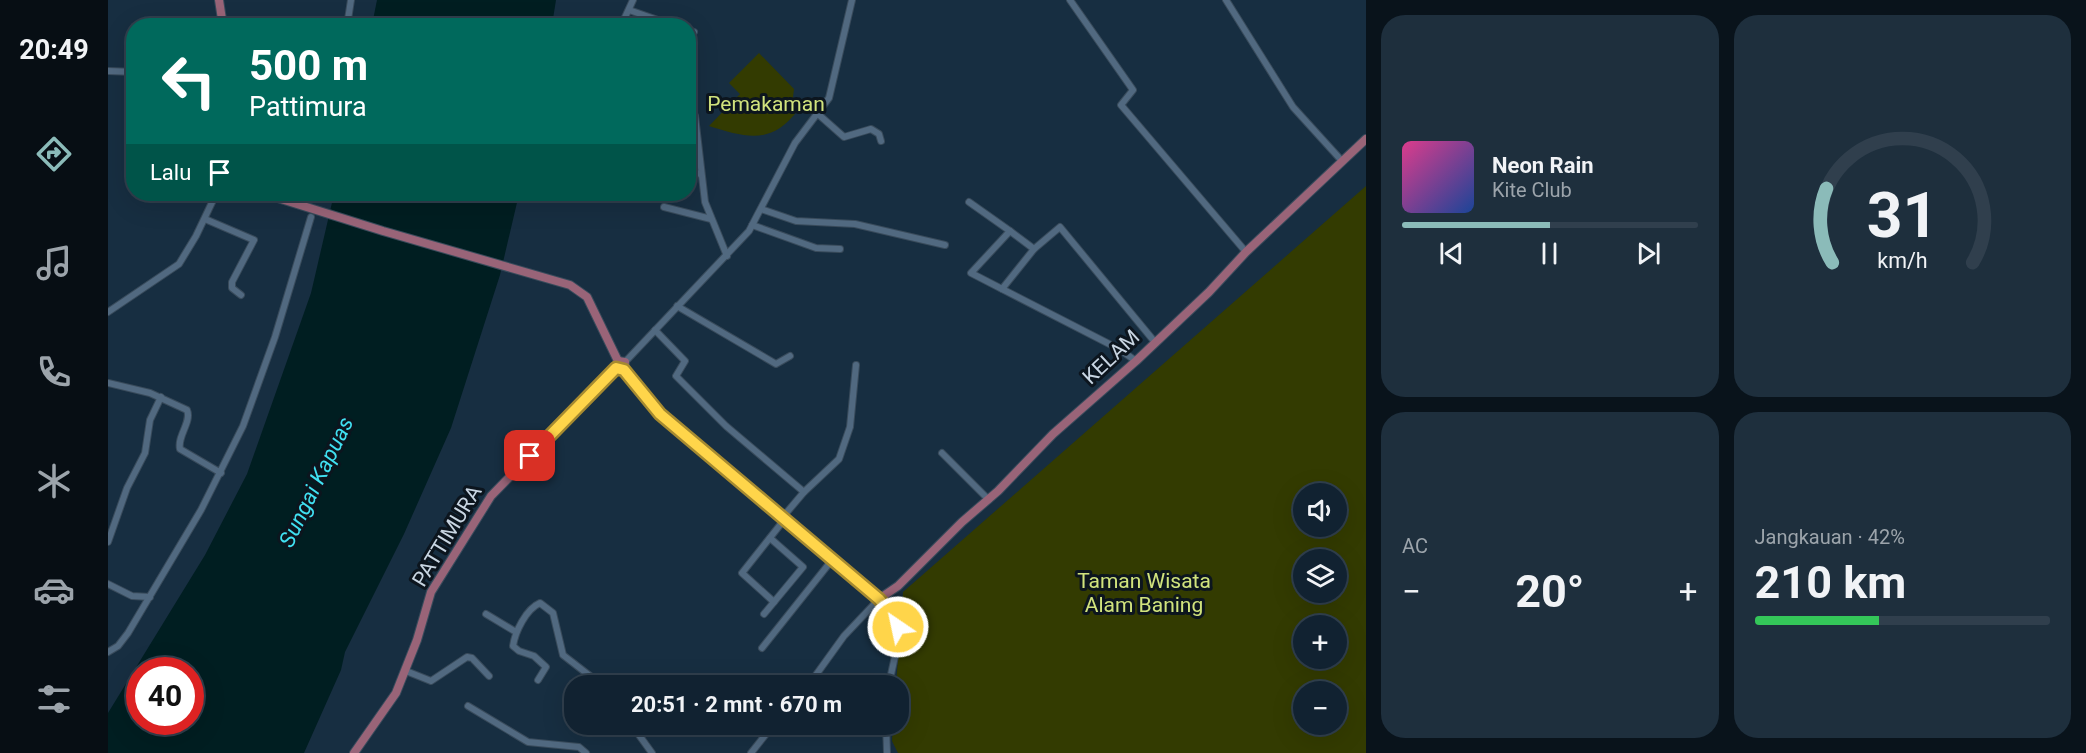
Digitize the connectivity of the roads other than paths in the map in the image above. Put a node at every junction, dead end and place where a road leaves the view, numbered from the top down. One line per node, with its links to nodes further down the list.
1 (219, 0): 8 (main road)
2 (351, 0): 9 (street)
3 (633, 0): 7 (street)
4 (852, 0): 14 (street)
5 (1070, 0): 34 (street)
6 (1226, 0): 18 (street)
7 (629, 10): 10 (street); 11 (street)
8 (222, 18)
9 (348, 18)
10 (625, 18)
11 (652, 18)
12 (108, 71): 13 (street)
13 (126, 72)
14 (818, 114): 17 (street); 25 (street)
15 (696, 121): 20 (street)
16 (1366, 139): 18 (main road, KELAM)
17 (881, 141)
18 (1342, 161): 34 (main road, KELAM)
19 (696, 173): 20 (street)
20 (700, 174): 28 (street)
21 (213, 201): 27 (street)
22 (290, 201): 44 (main road)
23 (969, 202): 30 (street)
24 (664, 207): 28 (street)
25 (760, 209): 29 (street); 31 (street)
26 (311, 217): 49 (street)
27 (205, 219): 37 (street); 39 (street)
28 (711, 219): 35 (street)
29 (752, 225): 32 (street); 35 (street)
30 (1010, 231): 33 (street); 36 (street)
31 (945, 245)
32 (840, 249)
33 (1034, 249): 36 (street); 41 (street)
34 (1246, 252): 41 (main road, KELAM)
35 (727, 256): 38 (street)
36 (1002, 289): 43 (street)
37 (241, 295)
38 (677, 306): 40 (street); 42 (street)
39 (108, 312)
40 (655, 330): 44 (street); 50 (street)
41 (1155, 341): 43 (main road, KELAM)
42 (790, 356)
43 (1136, 361): 51 (main road, KELAM)
44 (621, 365): 52 (main road); 65 (main road, PATTIMURA)
45 (856, 365): 50 (street)
46 (108, 383): 47 (street)
47 (161, 398): 49 (street); 54 (street)
48 (942, 453): 51 (street)
49 (221, 473): 57 (street)
50 (804, 492): 52 (street)
51 (989, 500): 58 (main road, KELAM)
52 (783, 519): 53 (street); 55 (main road)
53 (770, 538): 59 (street); 59 (street)
54 (108, 542)
55 (832, 560): 58 (main road); 63 (street)
56 (108, 584): 57 (street)
57 (150, 597): 64 (street)
58 (879, 599): 67 (street); 68 (street)
59 (774, 602): 61 (street)
60 (486, 614): 62 (street)
61 (764, 614)
62 (516, 632): 66 (street); 70 (street)
63 (762, 648)
64 (108, 652)
65 (406, 671): 69 (street); 75 (main road, PATTIMURA)
66 (589, 675)
67 (816, 675)
68 (891, 675)
69 (489, 676)
70 (538, 680)
71 (468, 706): 76 (street)
72 (639, 735): 77 (street)
73 (765, 735): 78 (street)
74 (886, 735): 79 (street)
75 (354, 753)
76 (586, 753)
77 (652, 753)
78 (751, 753)
79 (887, 753)

